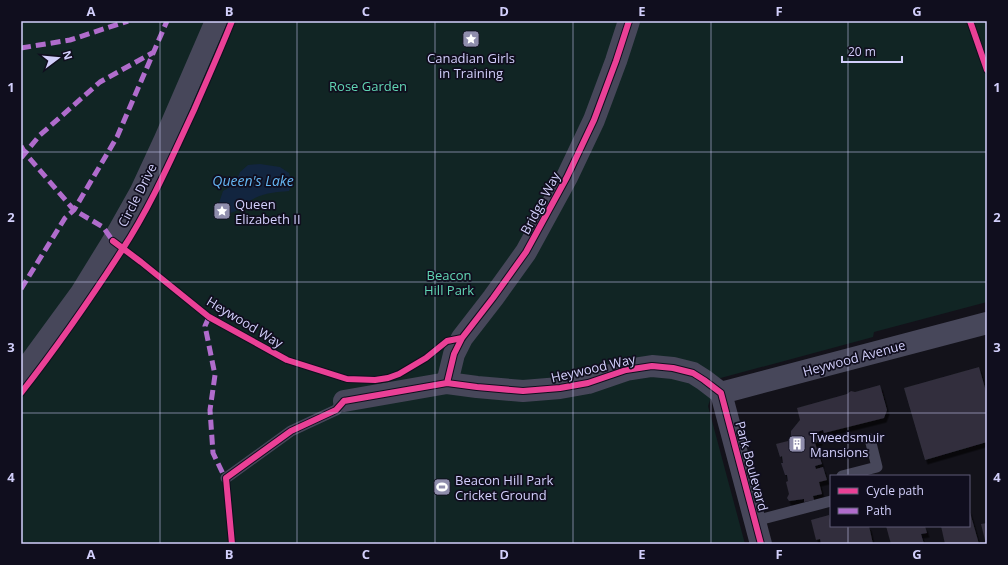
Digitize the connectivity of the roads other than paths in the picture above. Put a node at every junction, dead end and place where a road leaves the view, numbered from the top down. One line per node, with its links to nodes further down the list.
1 (216, 21): 4 (street, Circle Drive)
2 (628, 21): 5 (street, Bridge Way)
3 (987, 323): 6 (street, Heywood Avenue)
4 (21, 375)
5 (447, 383): 6 (street, Heywood Way); 7 (street, Heywood Way)
6 (721, 393): 12 (street, Park Boulevard)
7 (344, 401): 10 (lane)
8 (870, 439): 9 (lane)
9 (846, 475)
10 (226, 478)
11 (830, 501): 12 (lane)
12 (755, 521): 13 (street, Park Boulevard)
13 (761, 544)

